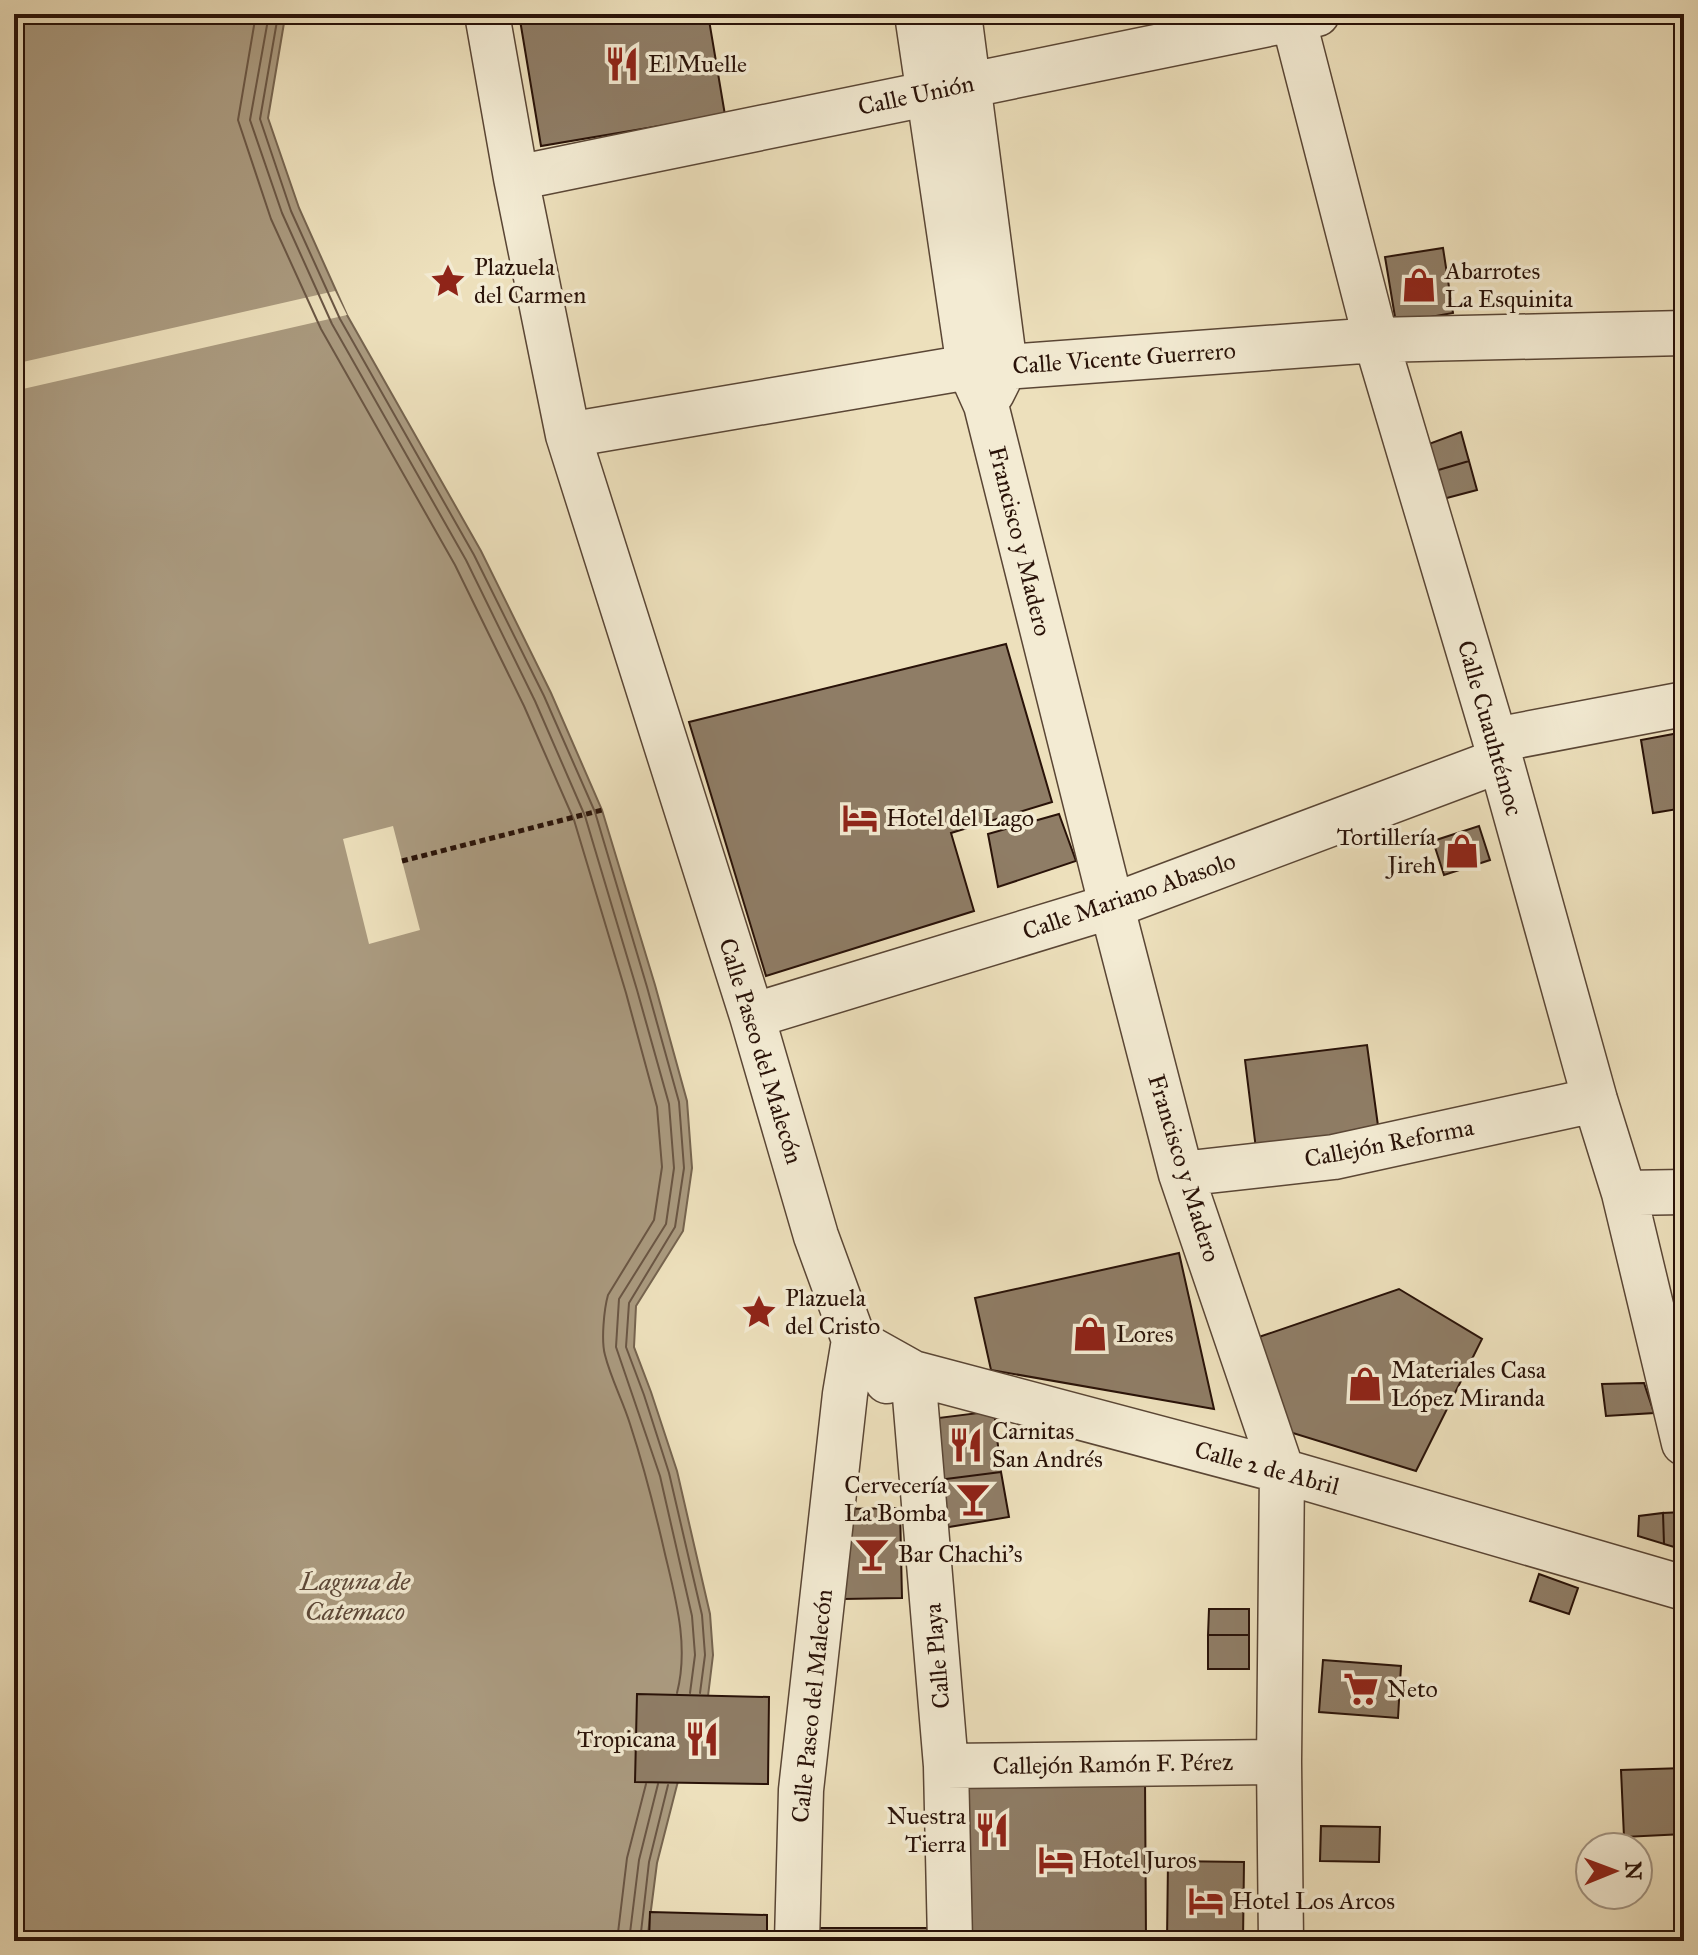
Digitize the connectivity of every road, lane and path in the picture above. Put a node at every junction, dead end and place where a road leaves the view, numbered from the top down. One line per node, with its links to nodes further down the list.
1 (487, 14): 6 (street, Calle Paseo del Malecón)
2 (917, 14): 5 (street, Francisco y Madero)
3 (959, 14): 5 (street, Francisco y Madero)
4 (1301, 16): 5 (street, Calle Unión); 8 (street, Calle Cuauhtémoc)
5 (950, 88): 6 (street, Calle Unión); 9 (street, Francisco y Madero)
6 (516, 178): 10 (street, Calle Paseo del Malecón)
7 (1684, 333): 8 (street, Calle Vicente Guerrero)
8 (1376, 340): 9 (street, Calle Vicente Guerrero); 12 (street, Calle Cuauhtémoc)
9 (987, 380): 10 (street, Calle Vicente Guerrero); 15 (street, Francisco y Madero)
10 (568, 435): 16 (street, Calle Paseo del Malecón)
11 (1684, 704): 12 (street, Calle Mariano Abasolo)
12 (1498, 750): 15 (street, Calle Mariano Abasolo); 17 (street, Calle Cuauhtémoc)
13 (602, 810): 14 (path)
14 (402, 861)
15 (1112, 906): 16 (street, Calle Mariano Abasolo); 18 (street, Francisco y Madero)
16 (752, 1016): 21 (street, Calle Paseo del Malecón)
17 (1595, 1100): 18 (street, Callejón Reforma); 20 (street, Calle Cuauhtémoc)
18 (1181, 1174): 25 (street, Francisco y Madero)
19 (1684, 1192): 20 (street)
20 (1624, 1193): 24 (street, Calle Cuauhtémoc)
21 (854, 1340): 22 (street, Calle 2 de Abril); 23 (street, Calle Paseo del Malecón)
22 (913, 1373): 23 (street); 25 (street, Calle 2 de Abril); 28 (street, Calle Playa)
23 (845, 1394): 29 (street, Calle Paseo del Malecón)
24 (1684, 1443)
25 (1282, 1471): 26 (street, Calle 2 de Abril); 27 (street, Francisco y Madero)
26 (1684, 1588)
27 (1279, 1762): 28 (street, Callejón Ramón F. Pérez); 31 (street, Francisco y Madero)
28 (946, 1766): 30 (street, Calle Playa)
29 (797, 1941)
30 (950, 1941)
31 (1281, 1941)

